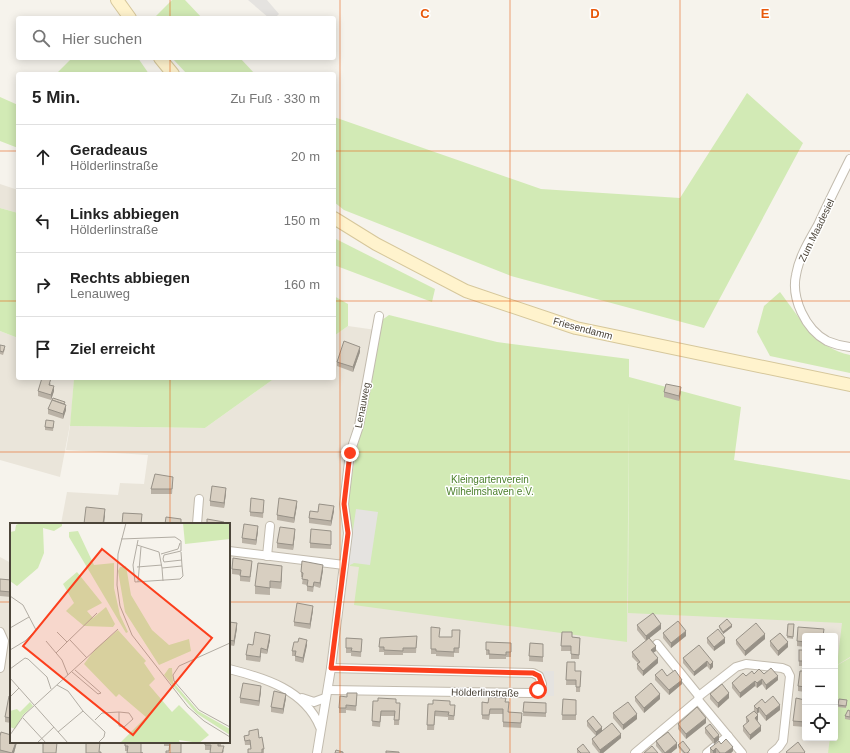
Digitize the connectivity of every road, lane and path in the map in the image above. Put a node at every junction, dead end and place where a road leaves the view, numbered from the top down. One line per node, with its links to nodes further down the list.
1 (117, 0): 2 (main road)
2 (129, 16)
3 (162, 60): 4 (main road)
4 (171, 72)
5 (850, 159): 8 (street, Zum Maadesiel)
6 (336, 219): 9 (main road, Friesendamm)
7 (378, 316): 15 (street, Lenauweg)
8 (850, 347)
9 (850, 385)
10 (199, 499): 11 (street)
11 (197, 523)
12 (270, 526): 14 (street)
13 (230, 551): 14 (street)
14 (267, 556): 15 (street)
15 (344, 564): 19 (street, Lenauweg)
16 (0, 632): 18 (street)
17 (657, 644): 24 (street)
18 (0, 668)
19 (331, 668): 21 (street, Lenauweg); 21 (street, Hölderlinstraße)
20 (230, 669): 22 (street)
21 (328, 690): 23 (street, Lenauweg)
22 (298, 696): 23 (street); 25 (street)
23 (325, 698): 25 (street, Lenauweg)
24 (699, 698): 26 (street); 28 (street); 31 (street)
25 (321, 729): 27 (street, Lenauweg)
26 (728, 736): 29 (street); 30 (street)
27 (317, 753)
28 (635, 753)
29 (707, 753)
30 (742, 753)
31 (772, 753)

